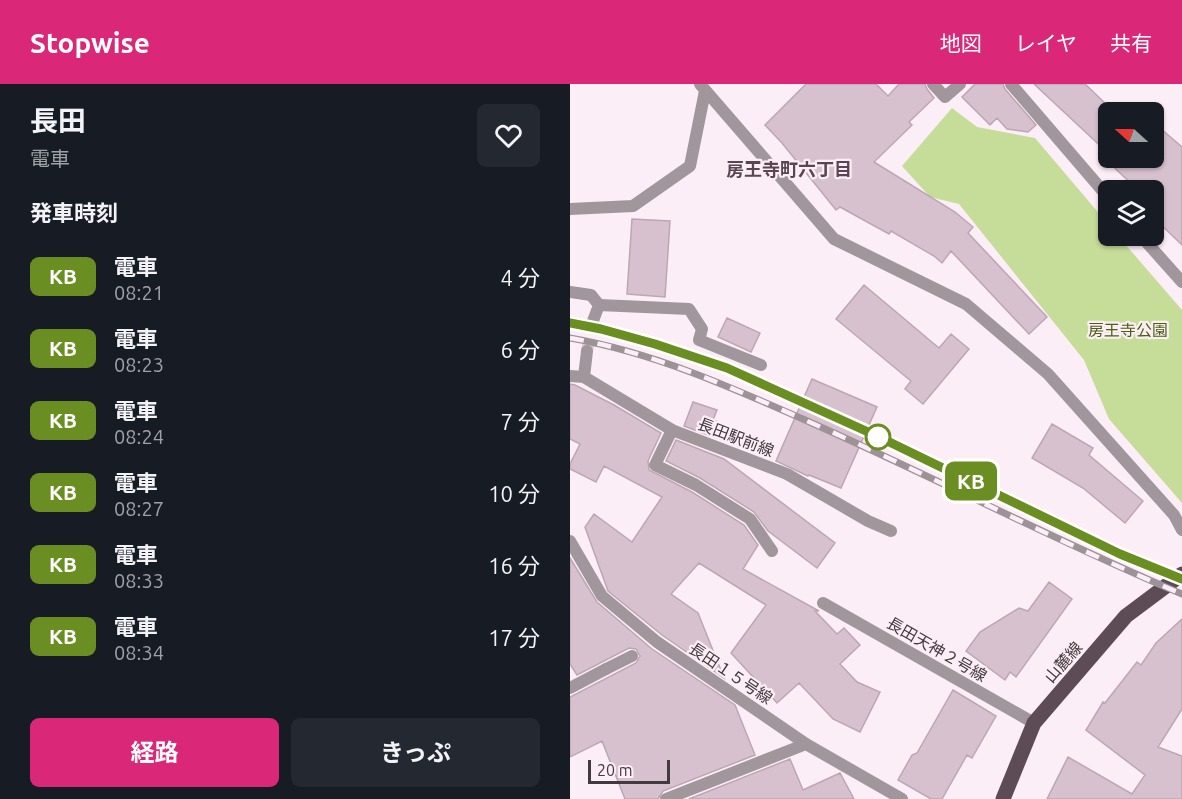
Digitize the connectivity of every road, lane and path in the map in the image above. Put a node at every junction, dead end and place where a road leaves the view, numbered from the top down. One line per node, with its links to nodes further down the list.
1 (933, 84): 2 (street)
2 (960, 84)
3 (1011, 84): 5 (street)
4 (703, 88): 6 (street); 17 (street)
5 (1098, 185)
6 (570, 209)
7 (1151, 246): 8 (street)
8 (1182, 282)
9 (570, 292): 10 (street)
10 (599, 304): 11 (street); 13 (street)
11 (593, 321)
12 (587, 351): 15 (street)
13 (760, 365)
14 (570, 376): 15 (street, 長田駅前線)
15 (584, 377): 16 (street, 長田駅前線)
16 (672, 430): 18 (street, 長田駅前線); 20 (street)
17 (1182, 530)
18 (891, 531)
19 (570, 541): 26 (street, 長田１５号線)
20 (772, 551)
21 (1182, 574): 25 (main road, 山麓線)
22 (823, 603): 25 (street, 長田天神２号線)
23 (632, 656): 24 (street)
24 (570, 688)
25 (1034, 723): 29 (main road, 山麓線)
26 (806, 744): 27 (street); 28 (street, 長田１５号線)
27 (666, 799)
28 (902, 799)
29 (1003, 799)

